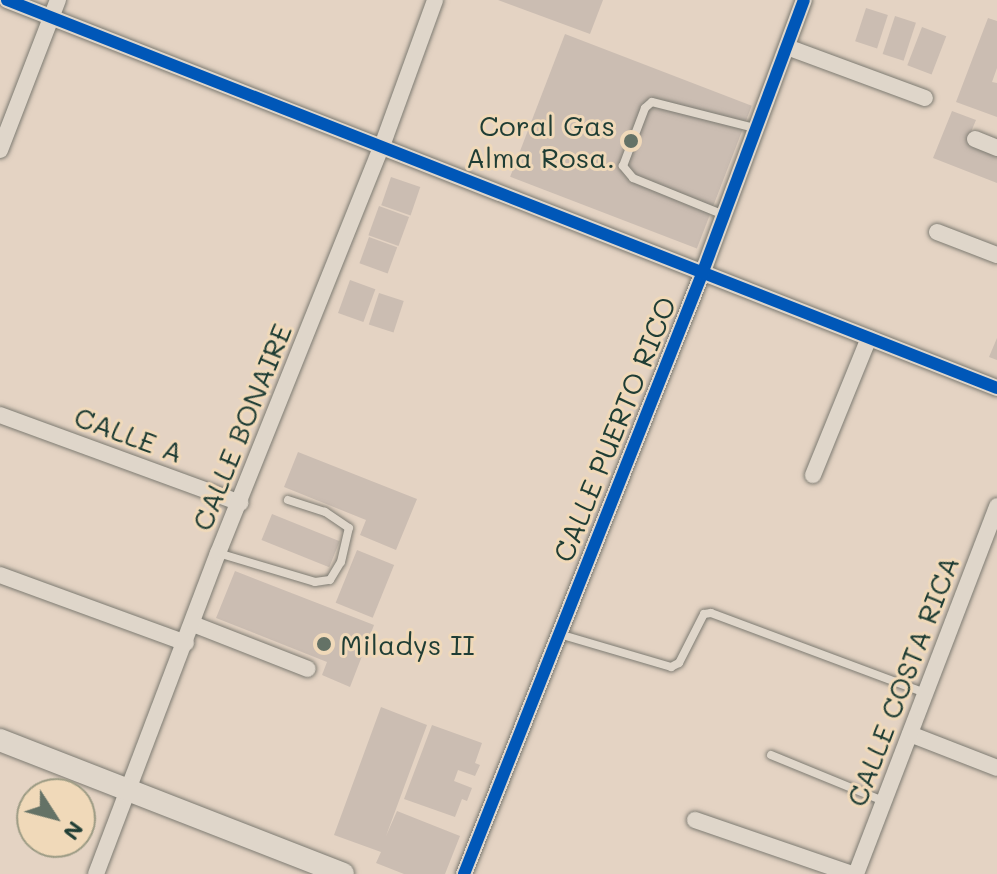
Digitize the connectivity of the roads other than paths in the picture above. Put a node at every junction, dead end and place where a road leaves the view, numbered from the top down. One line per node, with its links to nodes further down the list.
1 (7, 0): 5 (street)
2 (58, 0): 5 (street)
3 (435, 0): 10 (street, CALLE BONAIRE)
4 (804, 0): 6 (street, CALLE PUERTO RICO)
5 (51, 18): 10 (street); 12 (street)
6 (787, 47): 7 (street); 8 (street, CALLE PUERTO RICO)
7 (925, 98)
8 (756, 129): 13 (street, CALLE PUERTO RICO); 13 (lane)
9 (975, 139): 11 (street)
10 (382, 146): 16 (street); 22 (street, CALLE BONAIRE)
11 (997, 148)
12 (0, 150)
13 (724, 215): 16 (street, CALLE PUERTO RICO)
14 (937, 232): 15 (street)
15 (997, 255)
16 (702, 274): 17 (street); 27 (street, CALLE PUERTO RICO)
17 (869, 338): 18 (street); 20 (street)
18 (997, 388)
19 (0, 415): 22 (street, CALLE A)
20 (813, 475)
21 (288, 500): 24 (lane)
22 (240, 503): 24 (street, CALLE BONAIRE)
23 (997, 506): 30 (street, CALLE COSTA RICA)
24 (218, 553): 26 (street, CALLE BONAIRE)
25 (0, 575): 28 (street)
26 (193, 624): 28 (street, CALLE BONAIRE); 29 (street)
27 (559, 634): 30 (lane); 40 (street, CALLE PUERTO RICO)
28 (186, 643): 35 (street, CALLE BONAIRE)
29 (308, 669)
30 (926, 693): 31 (street, CALLE COSTA RICA)
31 (910, 734): 34 (street); 36 (street, CALLE COSTA RICA)
32 (0, 740): 35 (street)
33 (771, 755): 36 (lane)
34 (997, 768)
35 (129, 788): 38 (street, CALLE BONAIRE); 39 (street)
36 (883, 801): 41 (street, CALLE COSTA RICA)
37 (695, 820): 41 (street)
38 (96, 874)
39 (343, 874)
40 (464, 874)
41 (854, 874)

